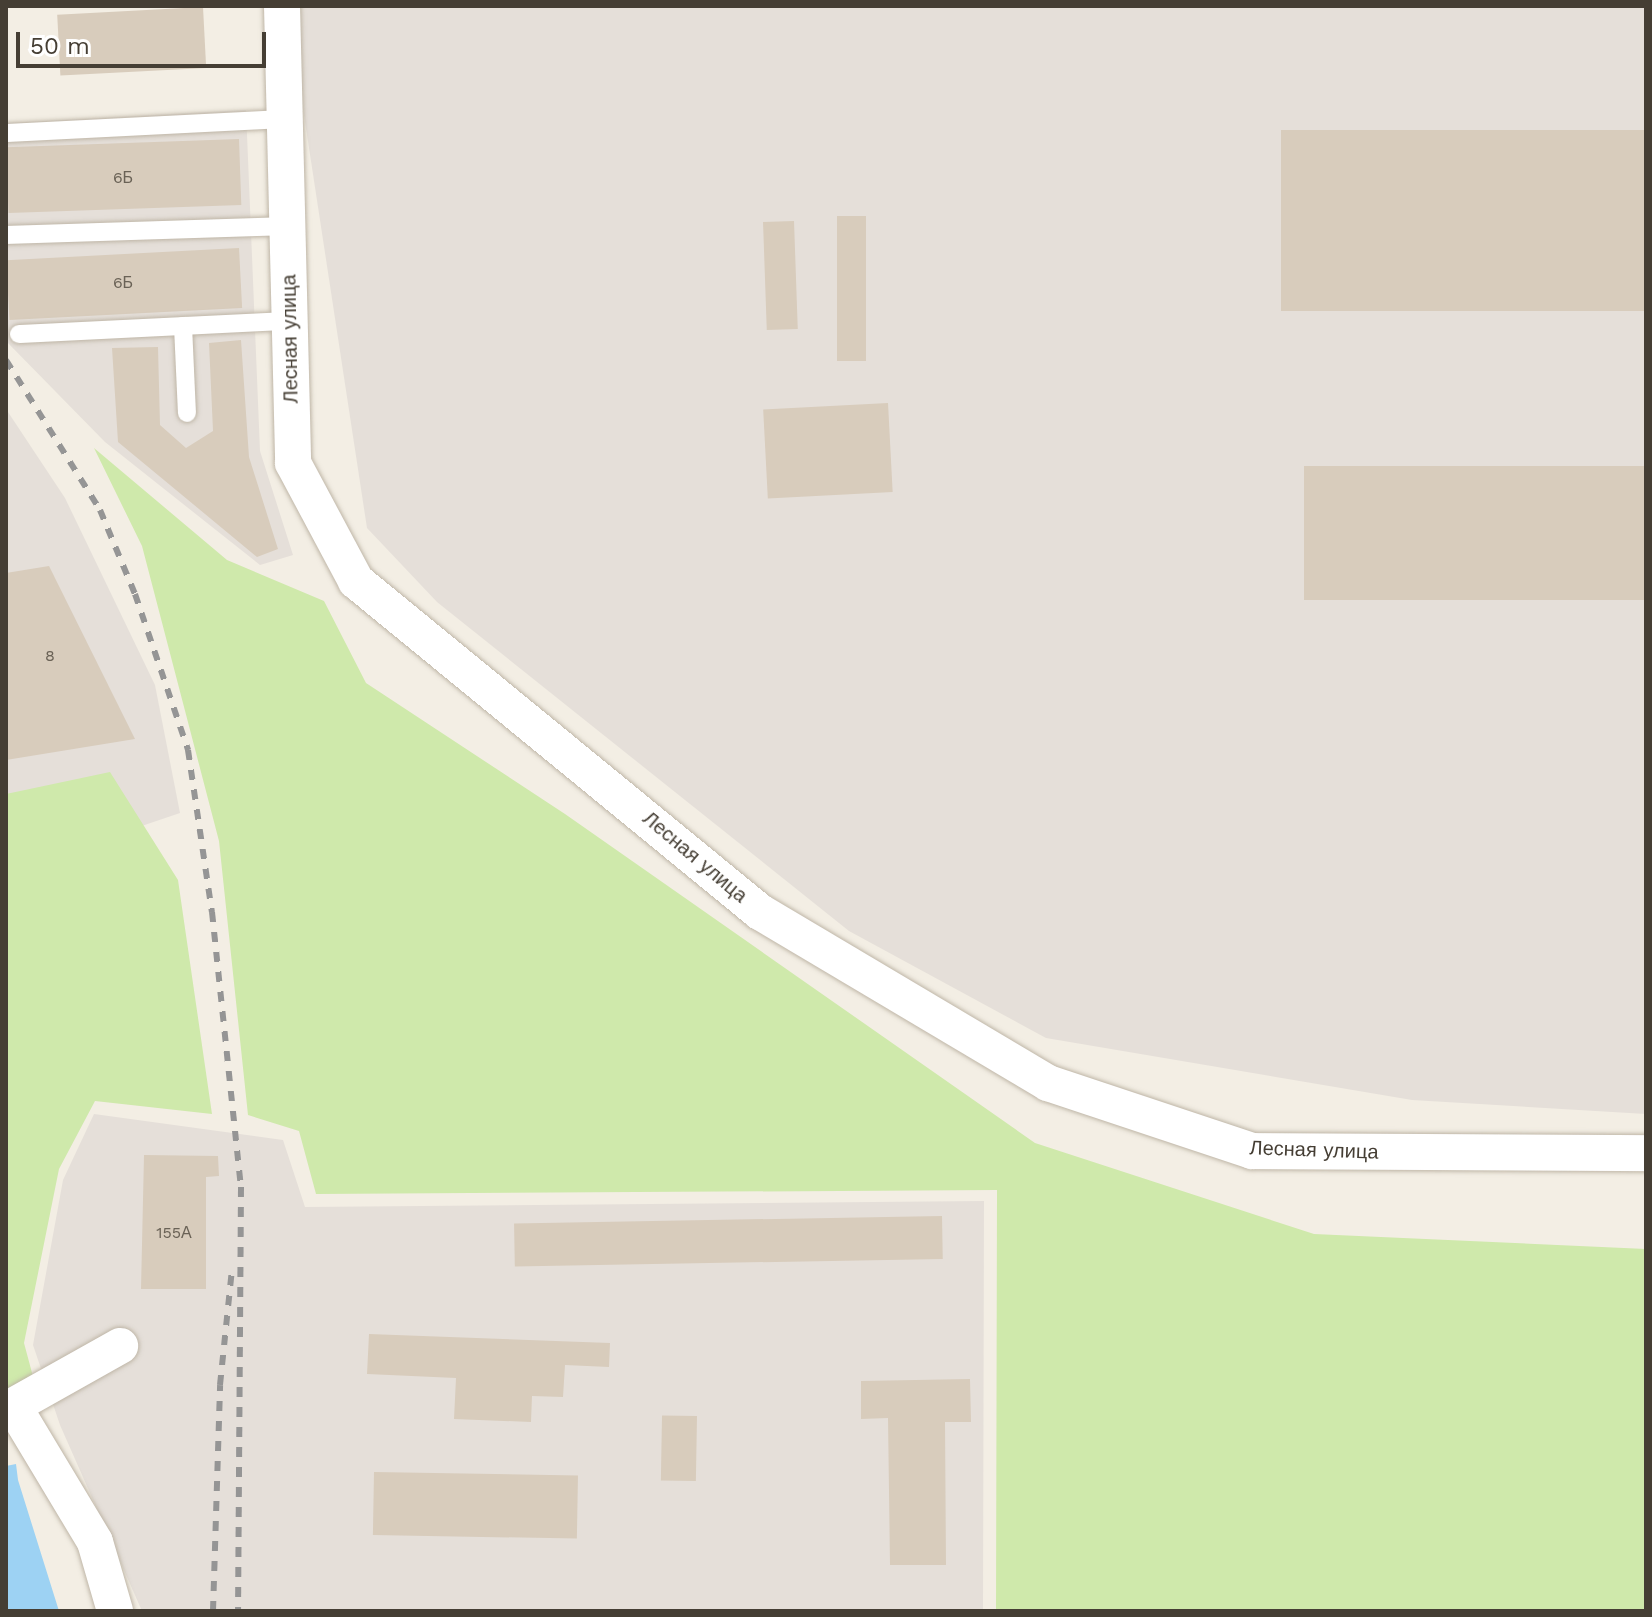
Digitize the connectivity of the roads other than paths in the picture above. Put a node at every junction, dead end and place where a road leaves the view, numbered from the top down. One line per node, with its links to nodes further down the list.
1 (282, 6): 2 (street, Лесная улица)
2 (285, 119): 3 (lane); 4 (street, Лесная улица)
3 (6, 133)
4 (288, 226): 5 (lane); 6 (street, Лесная улица)
5 (6, 235)
6 (289, 321): 7 (lane); 10 (street, Лесная улица)
7 (183, 326): 8 (lane); 9 (lane)
8 (19, 334)
9 (187, 413)
10 (1646, 1153)
11 (120, 1346): 12 (street)
12 (10, 1408): 13 (street)
13 (115, 1611)

